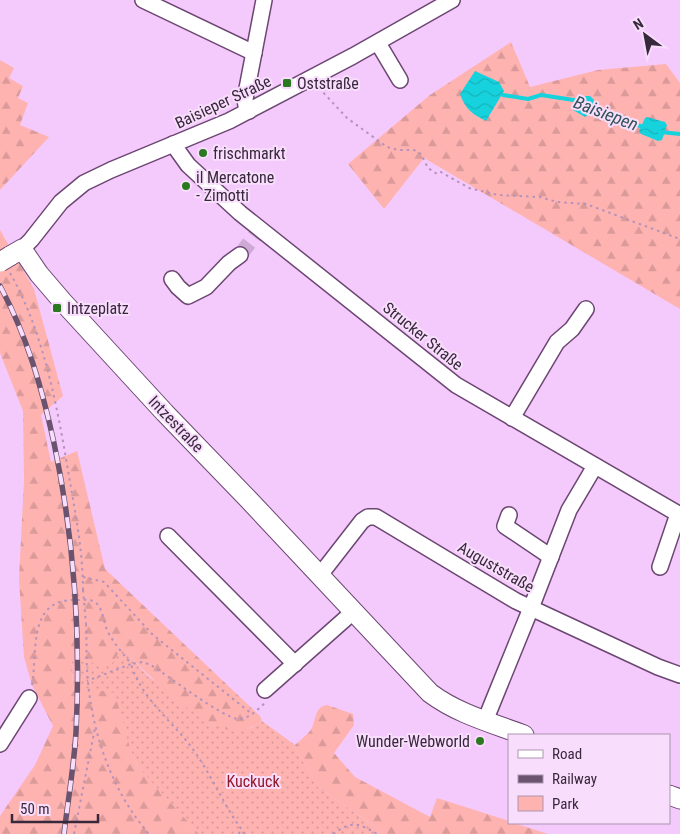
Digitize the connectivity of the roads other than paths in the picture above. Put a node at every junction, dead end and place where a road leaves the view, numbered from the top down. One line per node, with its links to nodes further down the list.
1 (143, 0): 5 (street)
2 (264, 0): 5 (street)
3 (452, 0): 4 (street, Baisieper Straße)
4 (378, 43): 6 (street); 7 (street, Baisieper Straße)
5 (254, 53): 7 (street)
6 (400, 80)
7 (249, 112): 8 (street, Baisieper Straße)
8 (174, 144): 10 (street, Baisieper Straße); 13 (street, Strucker Straße)
9 (240, 255): 11 (street)
10 (10, 259): 20 (main road, Intzestraße)
11 (172, 279)
12 (586, 309): 13 (street)
13 (512, 418): 14 (street, Strucker Straße)
14 (595, 466): 16 (street, Strucker Straße); 18 (street)
15 (508, 515): 18 (street)
16 (679, 515): 19 (street)
17 (168, 536): 23 (street)
18 (551, 557): 21 (street)
19 (660, 567)
20 (320, 575): 21 (street, Auguststraße); 22 (main road, Intzestraße)
21 (531, 608): 24 (street, Auguststraße); 27 (street)
22 (354, 612): 23 (street); 27 (main road, Intzestraße)
23 (295, 664): 25 (street)
24 (680, 675)
25 (267, 695)
26 (29, 698): 29 (street)
27 (485, 721): 28 (main road, Intzestraße)
28 (521, 734)
29 (0, 744)

